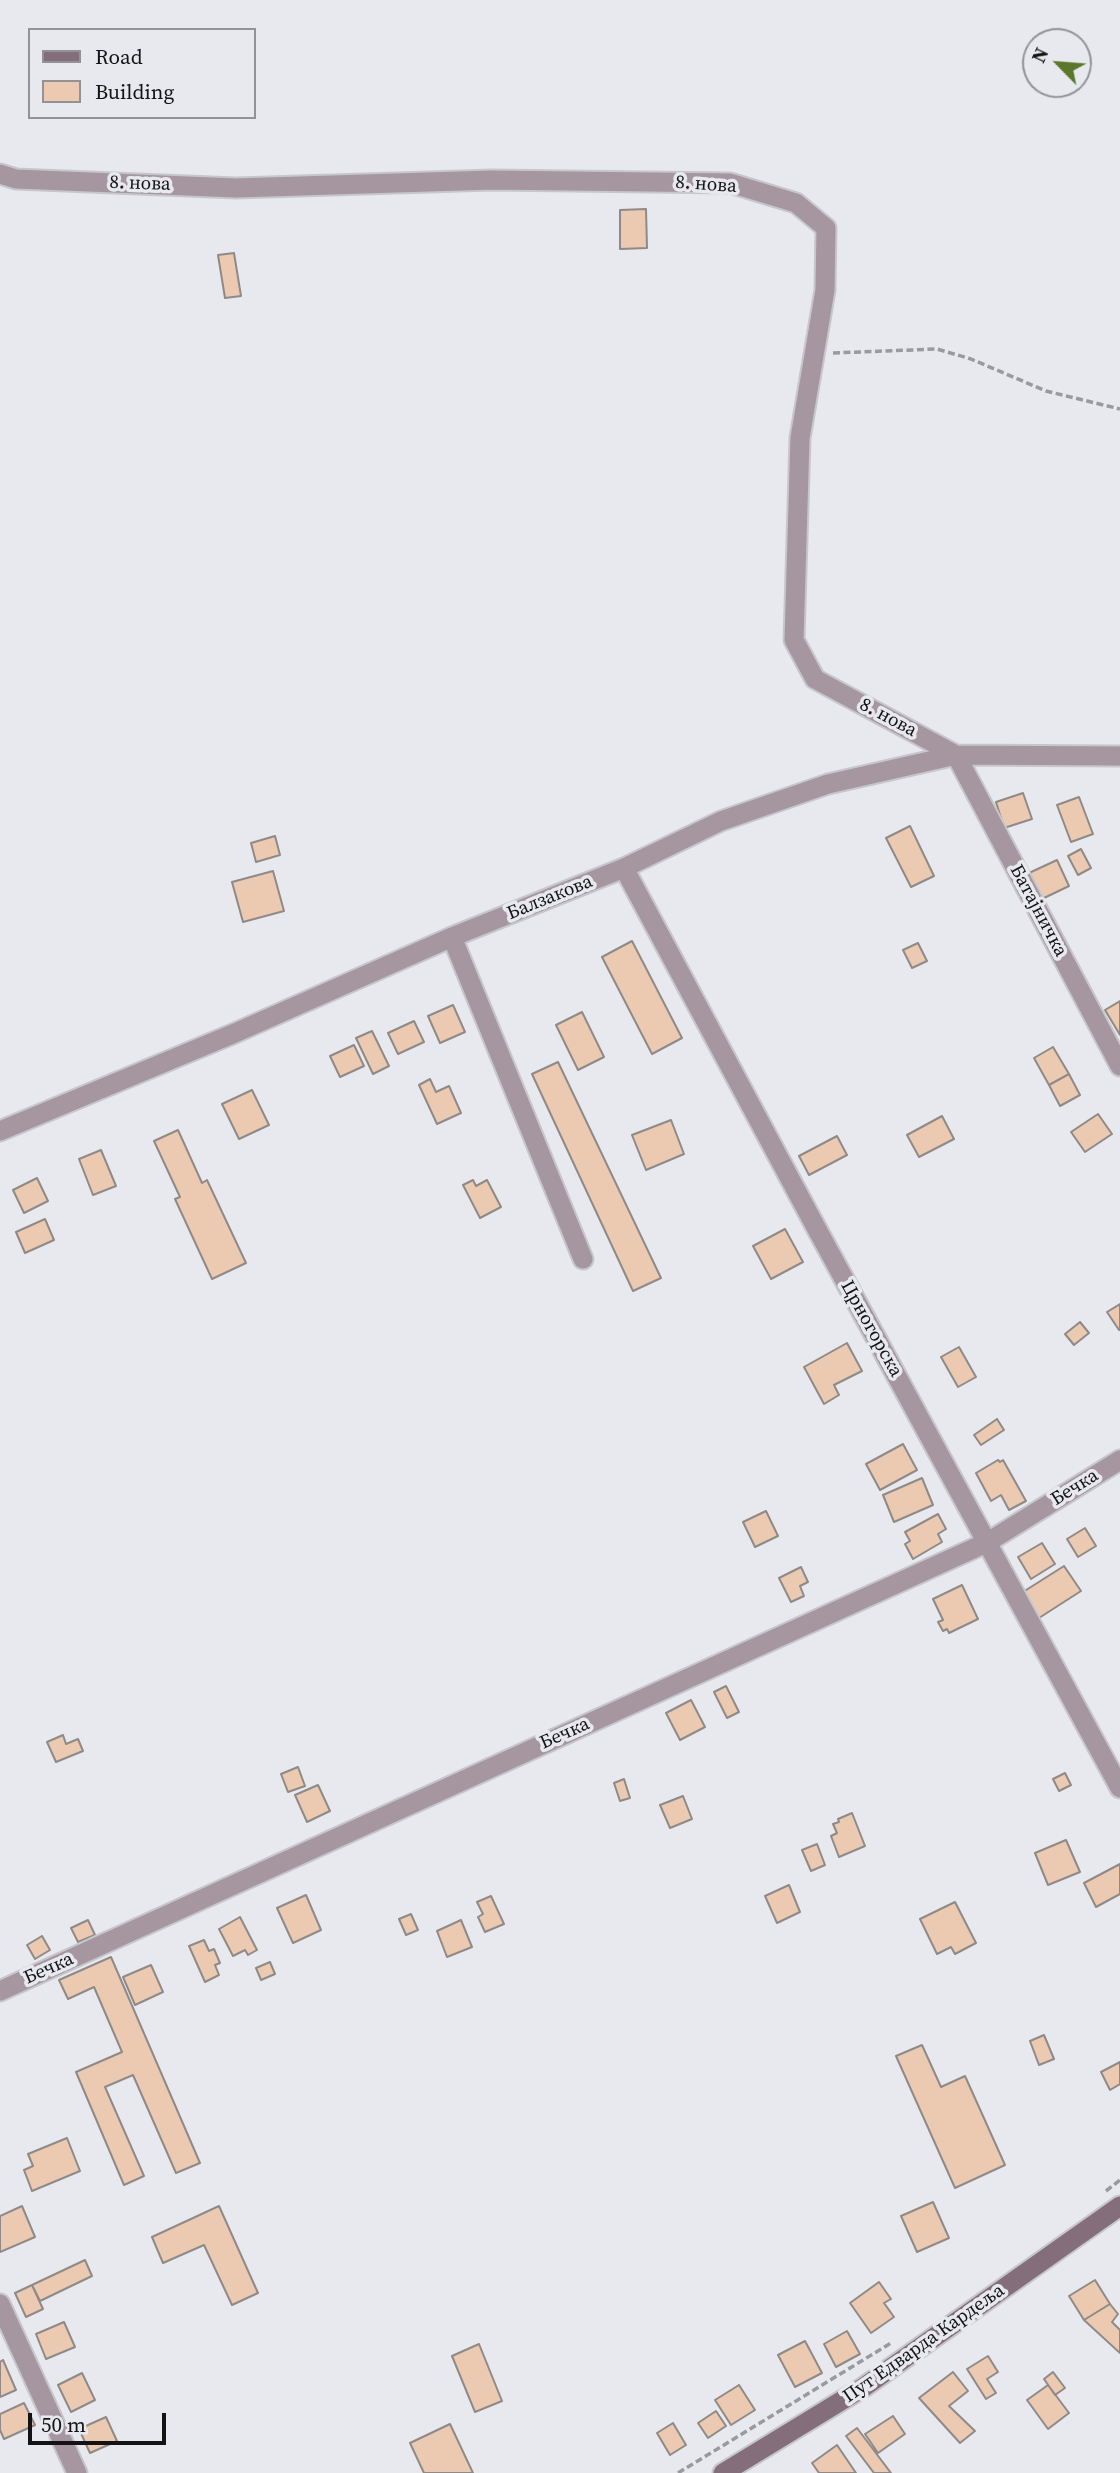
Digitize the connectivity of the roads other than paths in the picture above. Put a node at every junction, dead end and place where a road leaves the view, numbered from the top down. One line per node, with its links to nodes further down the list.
1 (0, 174): 2 (street, 8. нова)
2 (956, 755): 3 (street, Балзакова); 4 (street, Балзакова); 6 (street, Батајничка)
3 (1120, 756)
4 (624, 868): 5 (street, Балзакова); 10 (street, Црногорска)
5 (452, 937): 7 (street, Балзакова); 8 (street)
6 (1120, 1066)
7 (0, 1131)
8 (583, 1259)
9 (1120, 1460): 10 (street, Бечка)
10 (988, 1542): 11 (street, Црногорска); 12 (street, Бечка)
11 (1120, 1788)
12 (0, 1991)
13 (1120, 2206): 16 (main road, Пут Едварда Кардеља)
14 (0, 2304): 15 (street)
15 (78, 2473)
16 (723, 2473)

